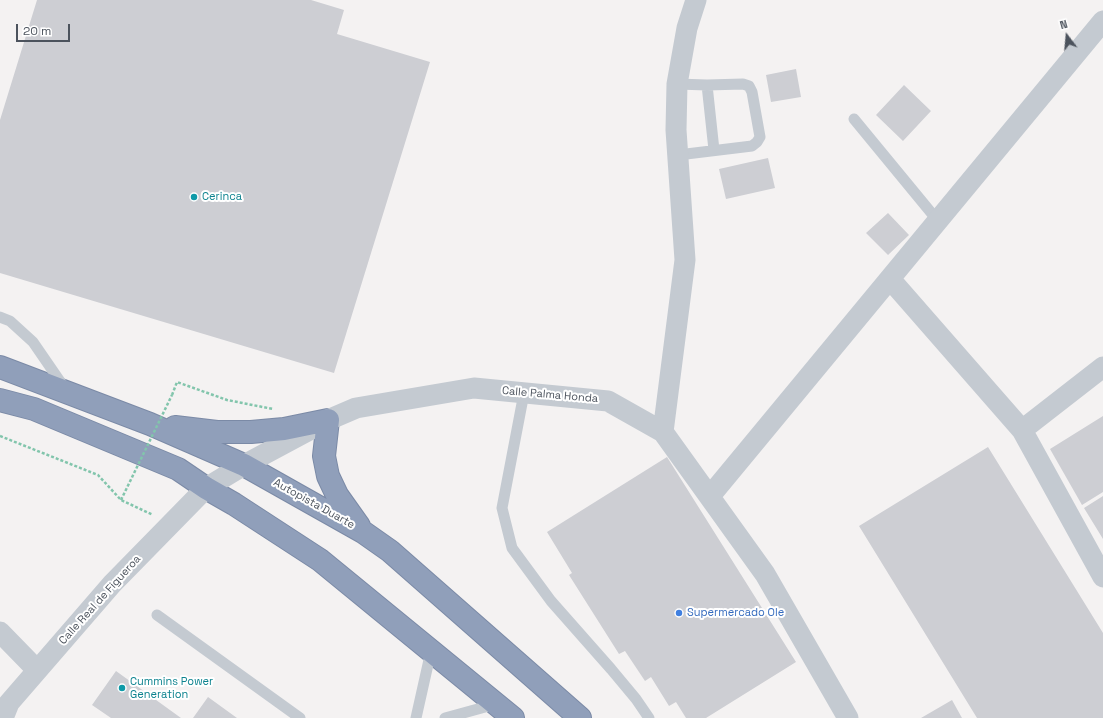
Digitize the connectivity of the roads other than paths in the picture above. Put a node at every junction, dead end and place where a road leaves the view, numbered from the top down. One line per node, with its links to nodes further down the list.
1 (696, 0): 3 (street)
2 (1103, 21): 8 (street)
3 (677, 84): 4 (lane); 7 (street)
4 (707, 85): 6 (lane); 6 (lane)
5 (854, 119): 8 (lane)
6 (714, 150): 7 (lane)
7 (678, 155): 19 (street)
8 (938, 221): 9 (street)
9 (890, 279): 18 (street); 22 (street)
10 (0, 317): 13 (lane)
11 (1103, 367): 18 (street)
12 (0, 368): 13 (highway, Autopista Duarte)
13 (68, 393): 17 (highway, Autopista Duarte)
14 (524, 393): 16 (street, Calle Palma Honda); 19 (street, Calle Palma Honda); 35 (lane)
15 (0, 400): 21 (highway)
16 (328, 420): 17 (highway); 20 (street, Calle Palma Honda); 23 (highway)
17 (150, 424): 20 (highway, Autopista Duarte)
18 (1022, 430): 24 (street)
19 (663, 432): 22 (street, Calle Palma Honda)
20 (244, 465): 21 (street, Calle Palma Honda); 23 (highway, Autopista Duarte)
21 (206, 488): 27 (highway); 28 (street, Calle Real de Figueroa)
22 (710, 496): 36 (street, Calle Palma Honda)
23 (363, 532): 34 (highway, Autopista Duarte)
24 (1103, 577)
25 (157, 615): 31 (lane)
26 (0, 632): 28 (street)
27 (431, 651): 30 (highway); 32 (lane)
28 (37, 670): 29 (street, Calle Real de Figueroa)
29 (4, 706)
30 (504, 711): 33 (lane)
31 (300, 718)
32 (416, 718)
33 (445, 718)
34 (580, 718)
35 (649, 718)
36 (848, 718)

